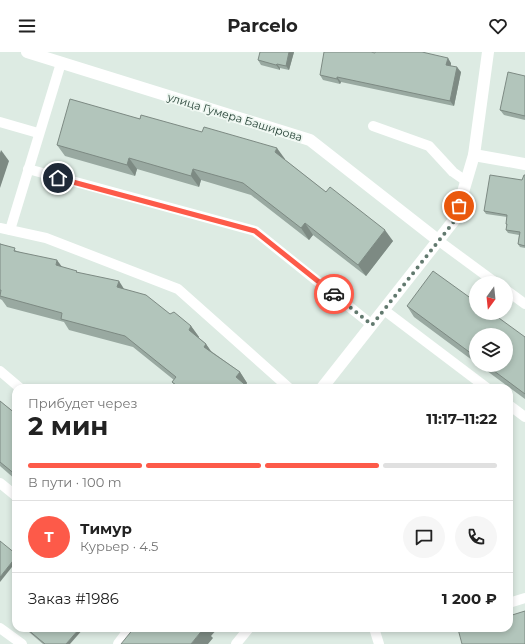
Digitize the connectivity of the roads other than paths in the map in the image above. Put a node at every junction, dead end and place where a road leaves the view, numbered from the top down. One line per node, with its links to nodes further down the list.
1 (27, 52): 3 (street, улица Гумера Баширова)
2 (488, 52): 7 (street)
3 (61, 63): 6 (lane); 12 (street, улица Гумера Баширова)
4 (0, 122): 6 (lane)
5 (373, 126): 10 (lane)
6 (38, 134): 9 (lane)
7 (474, 155): 8 (street); 10 (street)
8 (525, 164)
9 (28, 169): 11 (lane); 17 (lane)
10 (466, 181): 12 (street)
11 (5, 229): 20 (lane)
12 (439, 241): 13 (lane); 16 (street)
13 (486, 276)
14 (513, 295): 15 (lane)
15 (525, 304)
16 (384, 310): 17 (street); 22 (lane)
17 (372, 325): 21 (street)
18 (0, 371): 19 (lane)
19 (15, 384)
20 (284, 384)
21 (325, 384)
22 (482, 384)
23 (513, 407): 24 (lane)
24 (525, 417)
25 (0, 483): 26 (lane)
26 (12, 493)
27 (525, 598): 28 (lane)
28 (513, 602)
29 (0, 628): 33 (lane)
30 (129, 632): 34 (street)
31 (246, 632): 35 (lane)
32 (375, 632): 36 (lane)
33 (22, 644)
34 (119, 644)
35 (236, 644)
36 (379, 644)

